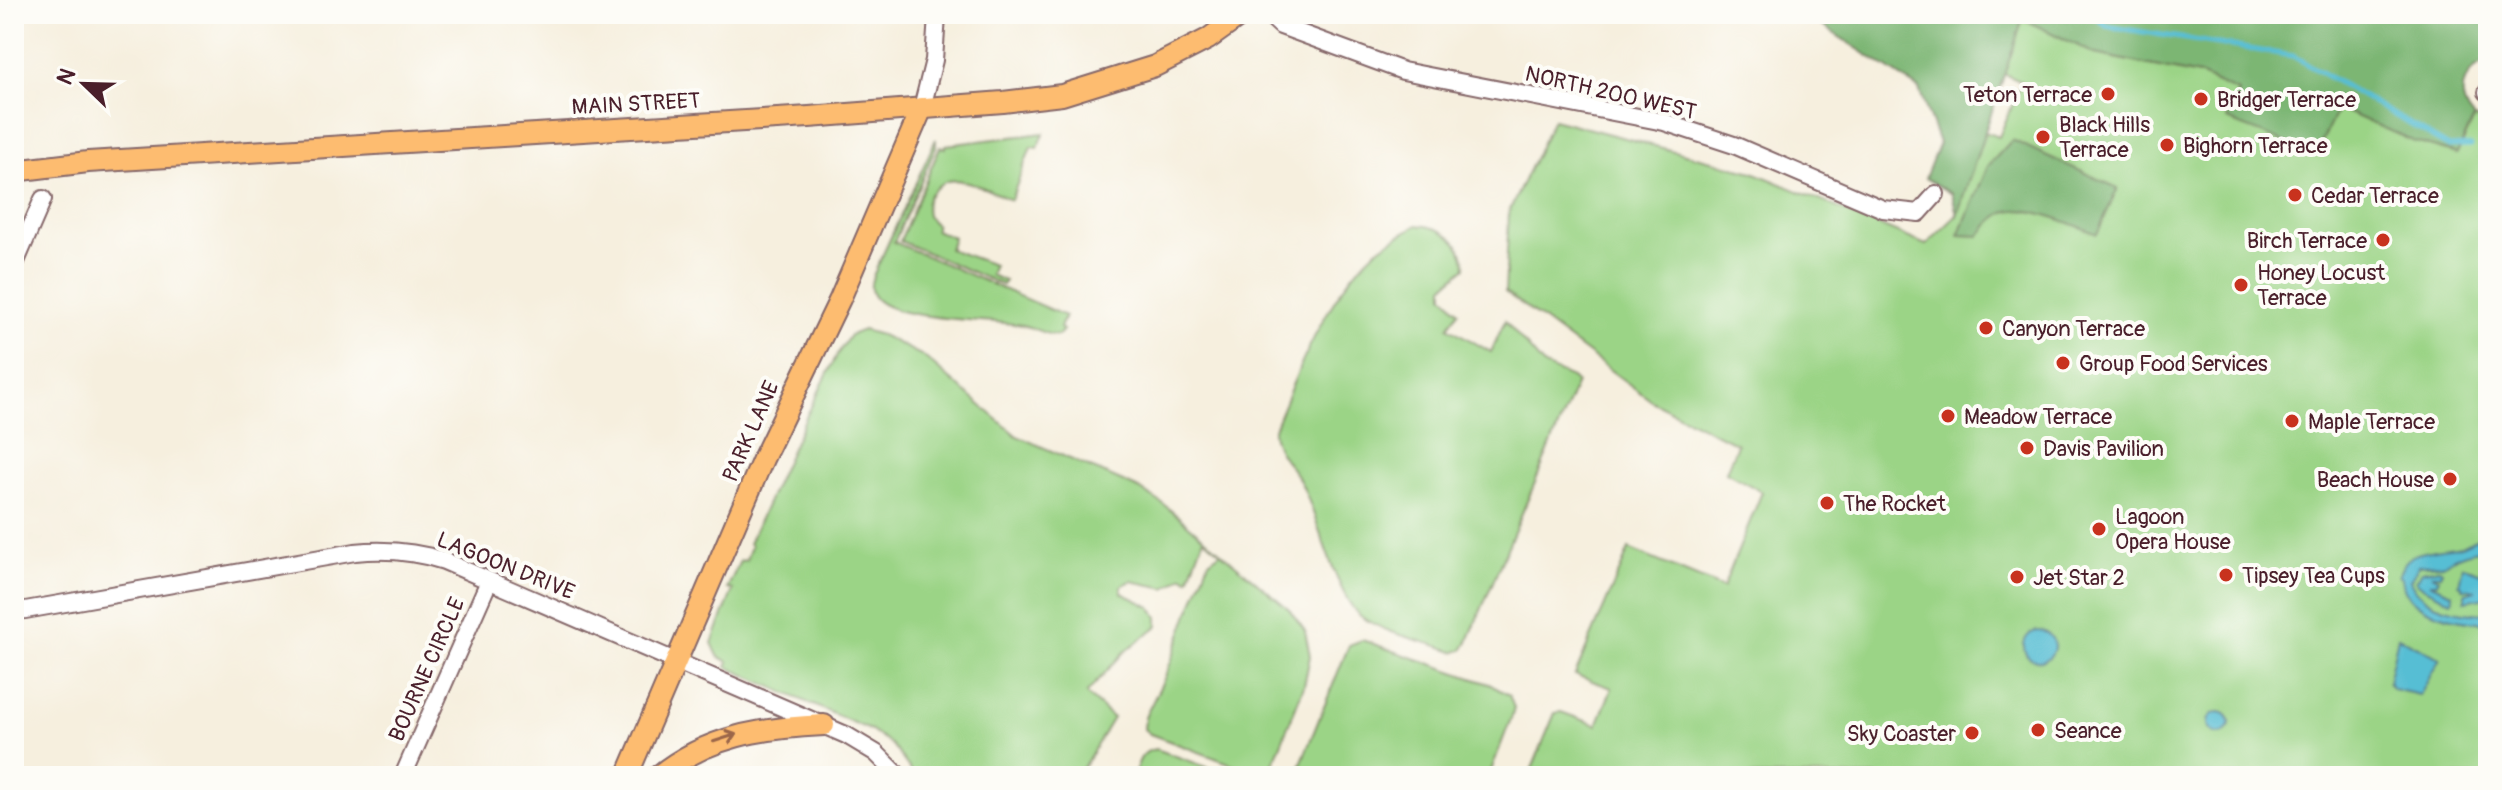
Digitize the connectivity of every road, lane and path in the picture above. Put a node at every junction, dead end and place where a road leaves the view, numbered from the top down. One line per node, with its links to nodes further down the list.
1 (1243, 14): 4 (main road, MAIN STREET)
2 (1268, 14): 6 (street, NORTH 200 WEST)
3 (938, 15): 4 (street)
4 (922, 108): 5 (main road, MAIN STREET); 11 (main road, PARK LANE)
5 (14, 171)
6 (1936, 194)
7 (43, 199): 8 (street)
8 (14, 266)
9 (489, 581): 10 (street, LAGOON DRIVE); 11 (street, LAGOON DRIVE); 13 (street, BOURNE CIRCLE)
10 (14, 612)
11 (675, 661): 12 (street, LAGOON DRIVE); 14 (main road, PARK LANE)
12 (824, 725): 15 (main road, one-way to 12); 16 (street, LAGOON DRIVE)
13 (403, 776)
14 (627, 776)
15 (658, 776)
16 (899, 776)

